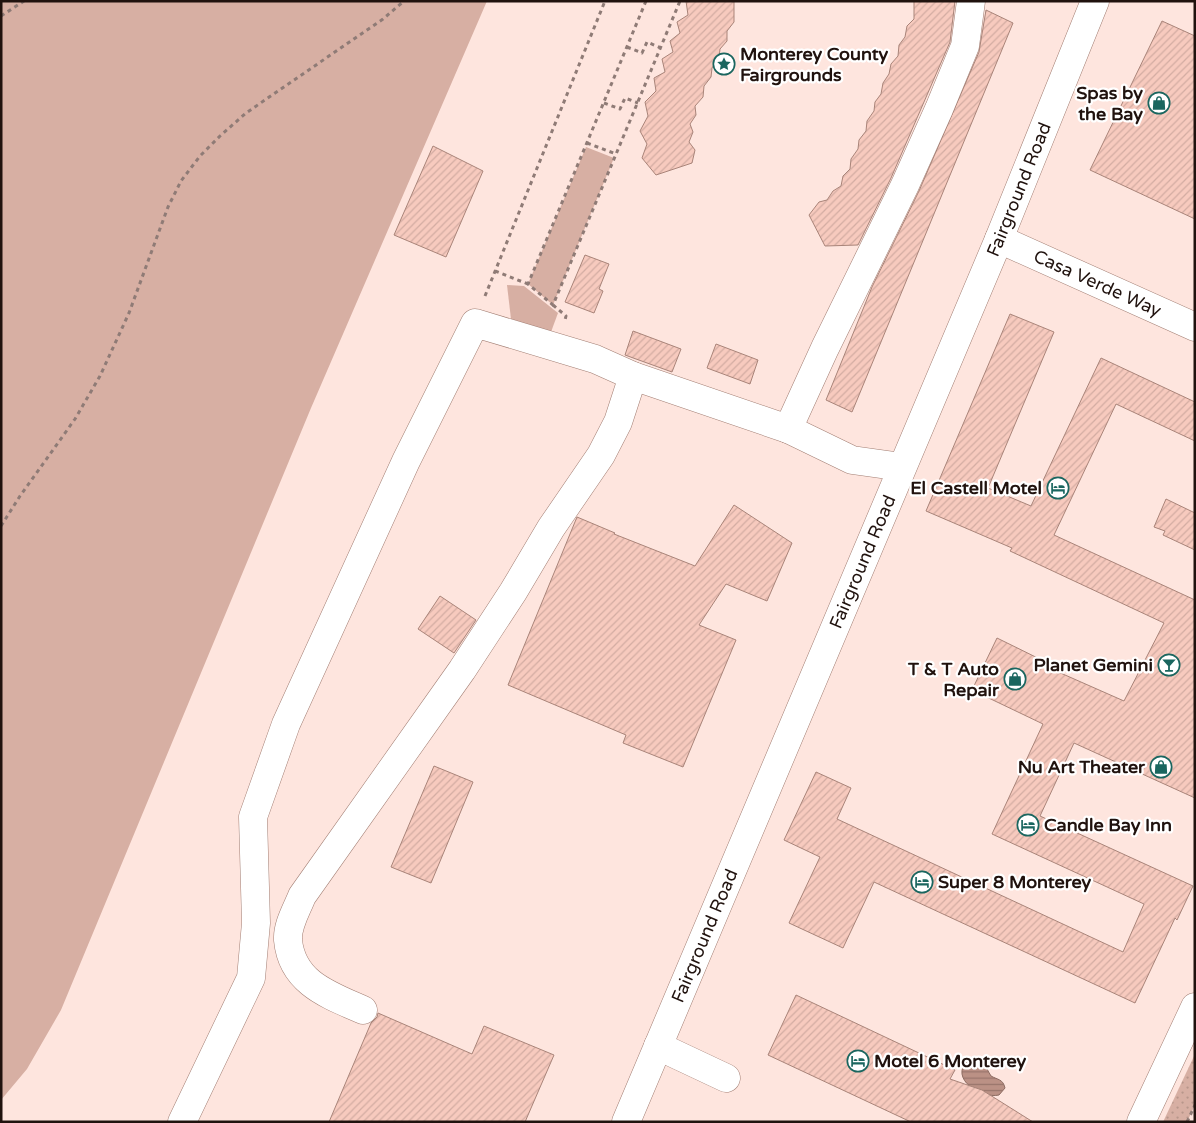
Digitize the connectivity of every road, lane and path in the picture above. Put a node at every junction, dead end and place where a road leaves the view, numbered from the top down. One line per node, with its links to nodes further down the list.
1 (24, 1): 8 (path)
2 (404, 1): 23 (path)
3 (605, 1): 16 (path)
4 (646, 1): 9 (path)
5 (680, 1): 10 (path)
6 (972, 1): 21 (street)
7 (1095, 1): 15 (street, Fairground Road)
8 (1, 16)
9 (627, 47): 10 (path); 11 (path)
10 (661, 48): 12 (path)
11 (604, 103): 12 (path); 13 (path)
12 (638, 103): 14 (path)
13 (587, 143): 14 (path); 17 (path)
14 (616, 154): 17 (path)
15 (999, 239): 19 (street, Casa Verde Way); 22 (street, Fairground Road)
16 (494, 270): 17 (path); 18 (path)
17 (528, 284)
18 (475, 323): 20 (street); 29 (street)
19 (1195, 327)
20 (633, 376): 21 (street); 25 (street)
21 (788, 429): 22 (street)
22 (902, 468): 26 (street, Fairground Road)
23 (1, 526)
24 (1195, 1007): 31 (street)
25 (363, 1010)
26 (658, 1046): 27 (street); 30 (street, Fairground Road)
27 (726, 1078)
28 (1195, 1105): 32 (path)
29 (182, 1122)
30 (626, 1122)
31 (1141, 1122)
32 (1187, 1122)

